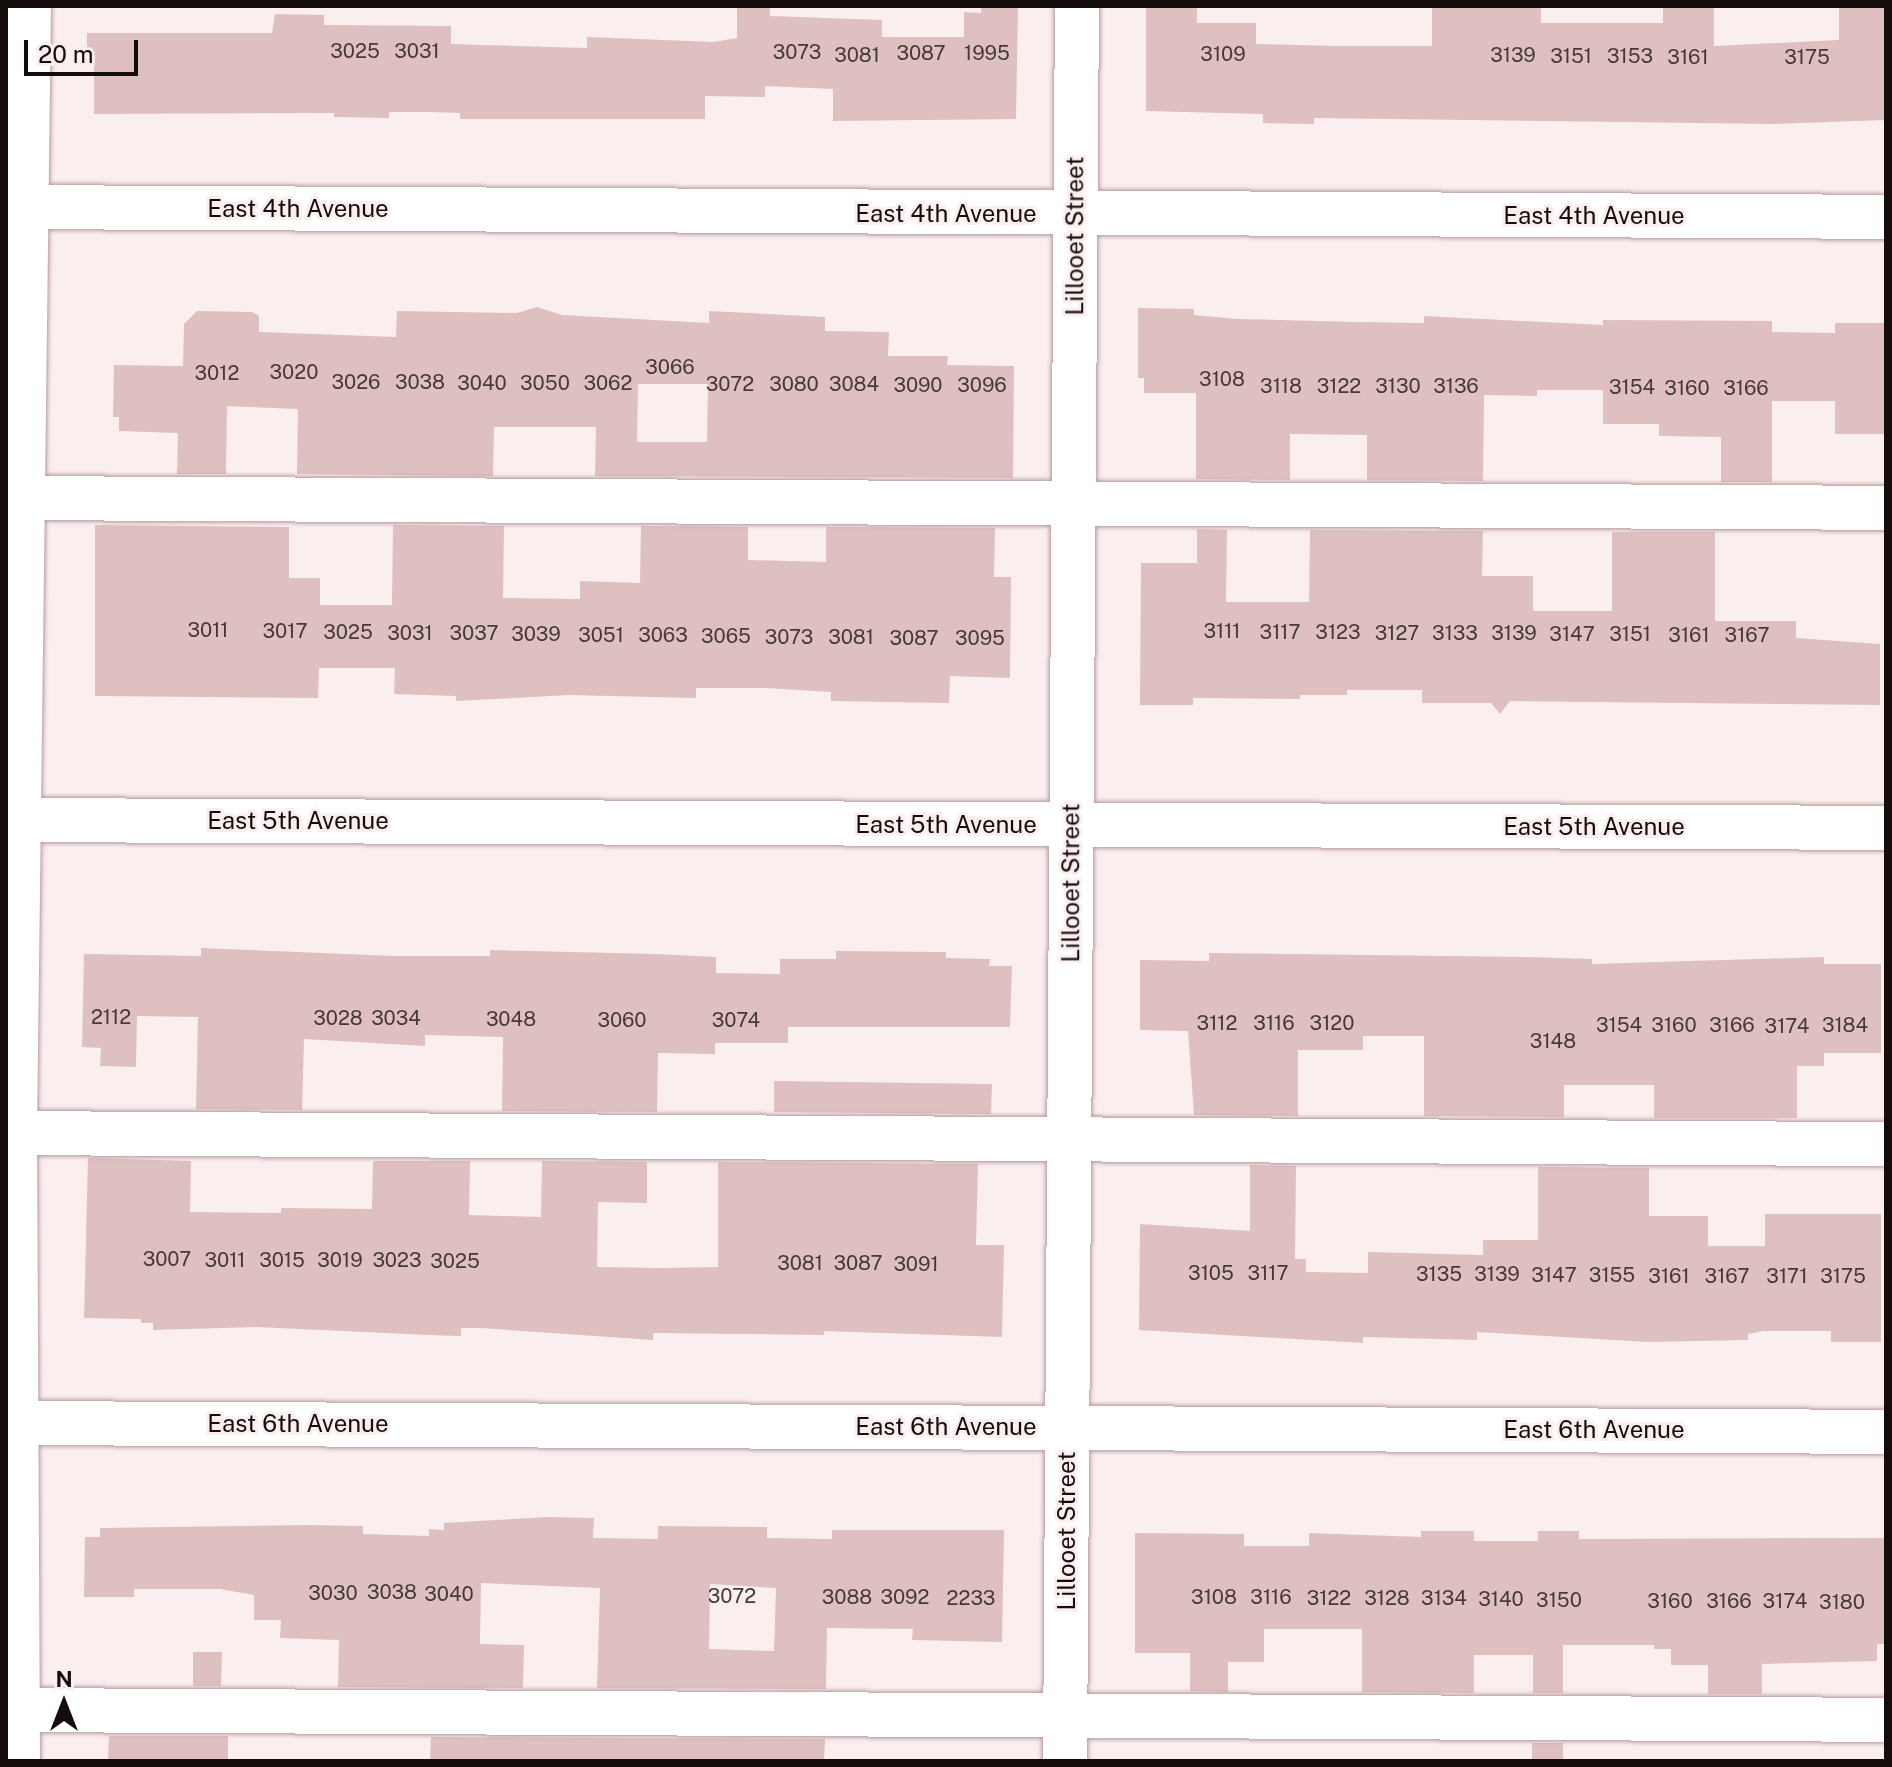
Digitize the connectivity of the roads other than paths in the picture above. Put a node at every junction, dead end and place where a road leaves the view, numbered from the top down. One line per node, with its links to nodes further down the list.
1 (29, 6): 3 (street)
2 (1077, 6): 4 (street, Lillooet Street)
3 (16, 207): 4 (street, East 4th Avenue); 6 (street)
4 (1075, 215): 5 (street, East 4th Avenue); 7 (street, Lillooet Street)
5 (1886, 217)
6 (15, 498): 7 (street); 9 (street)
7 (1074, 503): 8 (street); 10 (street, Lillooet Street)
8 (1886, 508)
9 (13, 820): 10 (street, East 5th Avenue); 12 (street)
10 (1071, 825): 11 (street, East 5th Avenue); 13 (street, Lillooet Street)
11 (1886, 828)
12 (10, 1133): 13 (street); 15 (street)
13 (1069, 1138): 14 (street); 16 (street, Lillooet Street)
14 (1886, 1144)
15 (12, 1424): 16 (street, East 6th Avenue); 18 (street)
16 (1067, 1427): 17 (street, East 6th Avenue); 19 (street, Lillooet Street)
17 (1886, 1432)
18 (12, 1710): 19 (street); 21 (street)
19 (1065, 1712): 20 (street); 22 (street, Lillooet Street)
20 (1886, 1720)
21 (18, 1761)
22 (1065, 1761)

